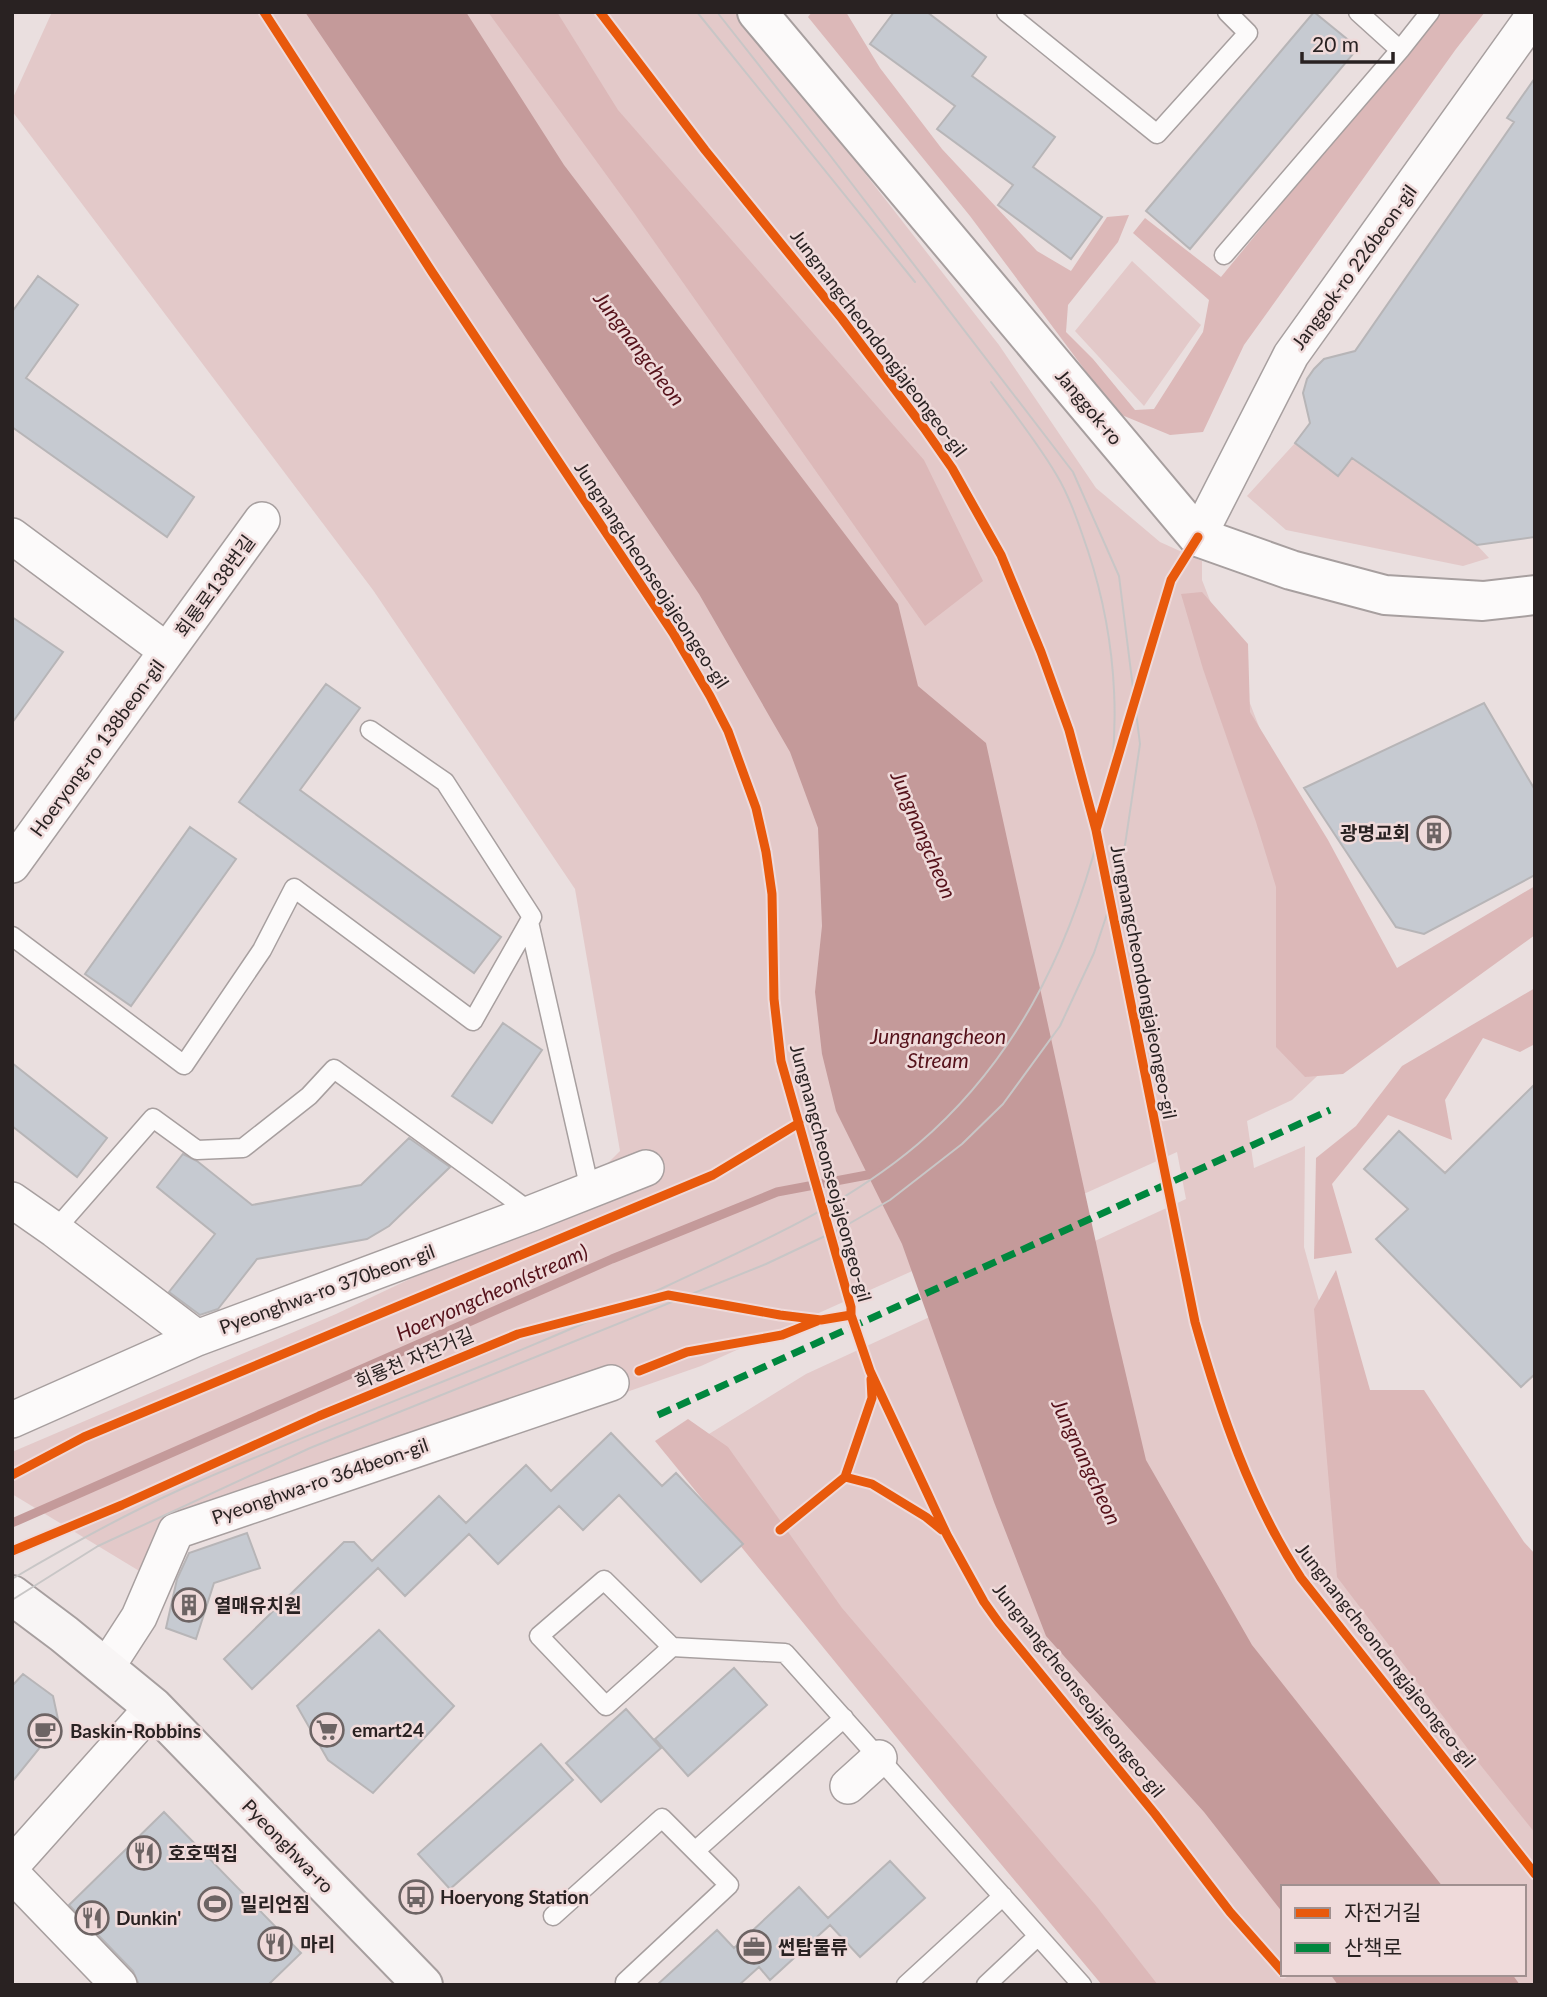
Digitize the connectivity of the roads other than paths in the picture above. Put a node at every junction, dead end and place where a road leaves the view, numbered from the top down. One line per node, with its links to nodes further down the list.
1 (1006, 12): 2 (lane)
2 (1227, 12)
3 (1359, 12): 7 (lane)
4 (1430, 12): 7 (lane)
5 (1535, 14): 11 (street, Janggok-ro 226beon-gil)
6 (771, 18): 11 (street, Janggok-ro)
7 (1401, 50): 8 (lane)
8 (1224, 255)
9 (262, 520): 13 (street, 회룡로138번길)
10 (12, 536): 13 (street, Hoeryong-ro 138beon-gil)
11 (1198, 537): 12 (street)
12 (1535, 596)
13 (167, 652): 15 (street, Hoeryong-ro 138beon-gil)
14 (370, 730): 16 (lane)
15 (12, 865)
16 (529, 922): 17 (lane); 19 (lane)
17 (12, 936)
18 (646, 1168): 19 (street, Pyeonghwa-ro 370beon-gil)
19 (590, 1189): 21 (street, Pyeonghwa-ro 370beon-gil)
20 (12, 1200): 22 (street)
21 (532, 1213): 22 (lane); 23 (street, Pyeonghwa-ro 370beon-gil)
22 (55, 1230): 23 (street)
23 (197, 1338): 25 (street, Pyeonghwa-ro 370beon-gil)
24 (611, 1383): 28 (street, Pyeonghwa-ro 364beon-gil)
25 (12, 1420)
26 (12, 1595): 28 (main road, Pyeonghwa-ro)
27 (672, 1647): 27 (lane); 30 (lane)
28 (106, 1668): 29 (main road, Pyeonghwa-ro)
29 (153, 1707): 34 (street); 41 (main road, Pyeonghwa-ro)
30 (844, 1718): 31 (lane); 33 (lane)
31 (879, 1758): 32 (street); 36 (lane)
32 (848, 1786)
33 (695, 1851): 37 (lane); 39 (lane)
34 (12, 1865)
35 (12, 1874): 40 (street)
36 (1003, 1896): 38 (lane); 42 (lane)
37 (553, 1916)
38 (1038, 1936): 43 (lane); 44 (lane)
39 (625, 1982)
40 (119, 1985)
41 (423, 1985)
42 (906, 1985)
43 (986, 1985)
44 (1082, 1985)

